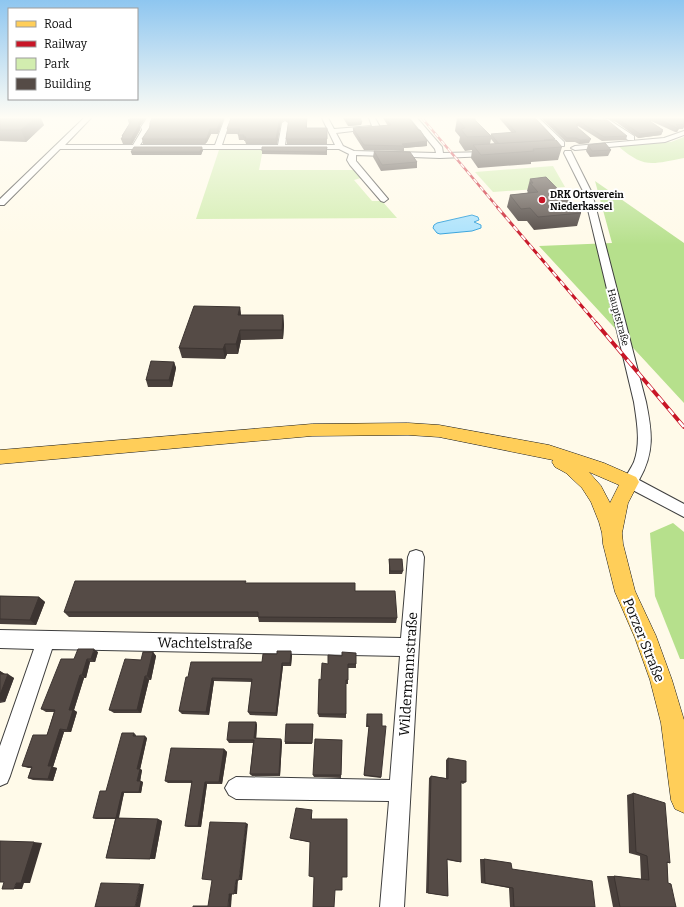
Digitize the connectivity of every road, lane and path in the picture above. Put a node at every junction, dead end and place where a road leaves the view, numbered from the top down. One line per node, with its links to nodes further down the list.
1 (44, 160): 5 (street)
2 (351, 160): 4 (street)
3 (570, 160): 8 (street, Hauptstraße)
4 (384, 199)
5 (2, 203)
6 (524, 446): 7 (main road); 8 (main road); 10 (main road)
7 (0, 457)
8 (630, 482): 9 (street); 10 (main road, Porzer Straße)
9 (684, 511)
10 (612, 533): 18 (main road, Porzer Straße)
11 (416, 557): 14 (street, Wildermannstraße)
12 (0, 638): 13 (street, Wachtelstraße)
13 (46, 640): 14 (street, Wachtelstraße); 15 (street)
14 (410, 647): 17 (street, Wildermannstraße)
15 (0, 776)
16 (236, 788): 17 (street)
17 (400, 791): 19 (street, Wildermannstraße)
18 (684, 800)
19 (392, 907)

